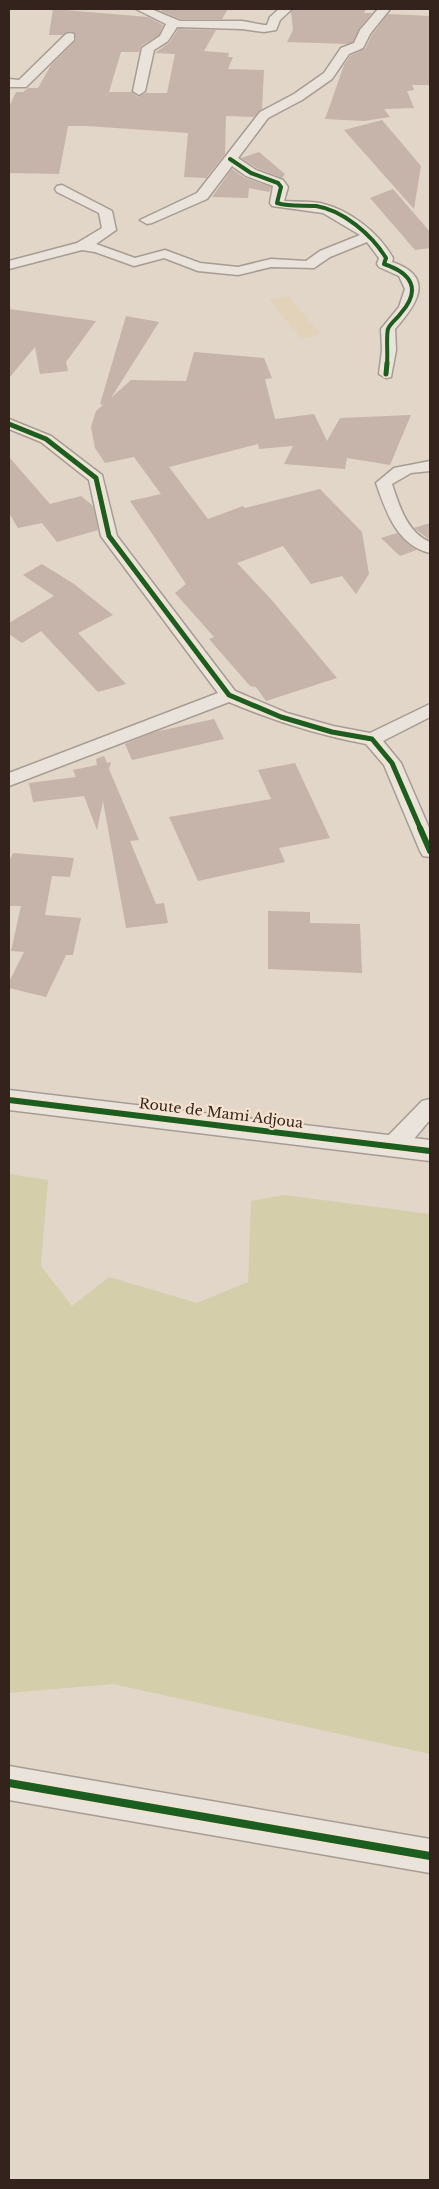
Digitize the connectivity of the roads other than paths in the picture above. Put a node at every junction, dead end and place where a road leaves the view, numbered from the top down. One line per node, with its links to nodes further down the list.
1 (142, 9): 4 (street)
2 (286, 9): 4 (street)
3 (384, 9): 8 (street)
4 (172, 23): 7 (street)
5 (70, 38): 6 (street)
6 (9, 83)
7 (139, 91)
8 (230, 159): 10 (street); 11 (street)
9 (62, 189): 12 (street)
10 (147, 220)
11 (370, 236): 12 (street); 14 (street)
12 (82, 246): 13 (street)
13 (9, 265)
14 (386, 374)
15 (9, 424): 18 (street)
16 (430, 466): 17 (street)
17 (430, 548)
18 (230, 695): 20 (street); 21 (street)
19 (430, 710): 20 (street)
20 (372, 739): 22 (street)
21 (9, 780)
22 (430, 850)
23 (9, 1100): 25 (street, Route de Mami Adjoua)
24 (430, 1107): 25 (street)
25 (392, 1146): 26 (street, Route de Mami Adjoua)
26 (430, 1151)
27 (9, 1783): 28 (street)
28 (430, 1856)

